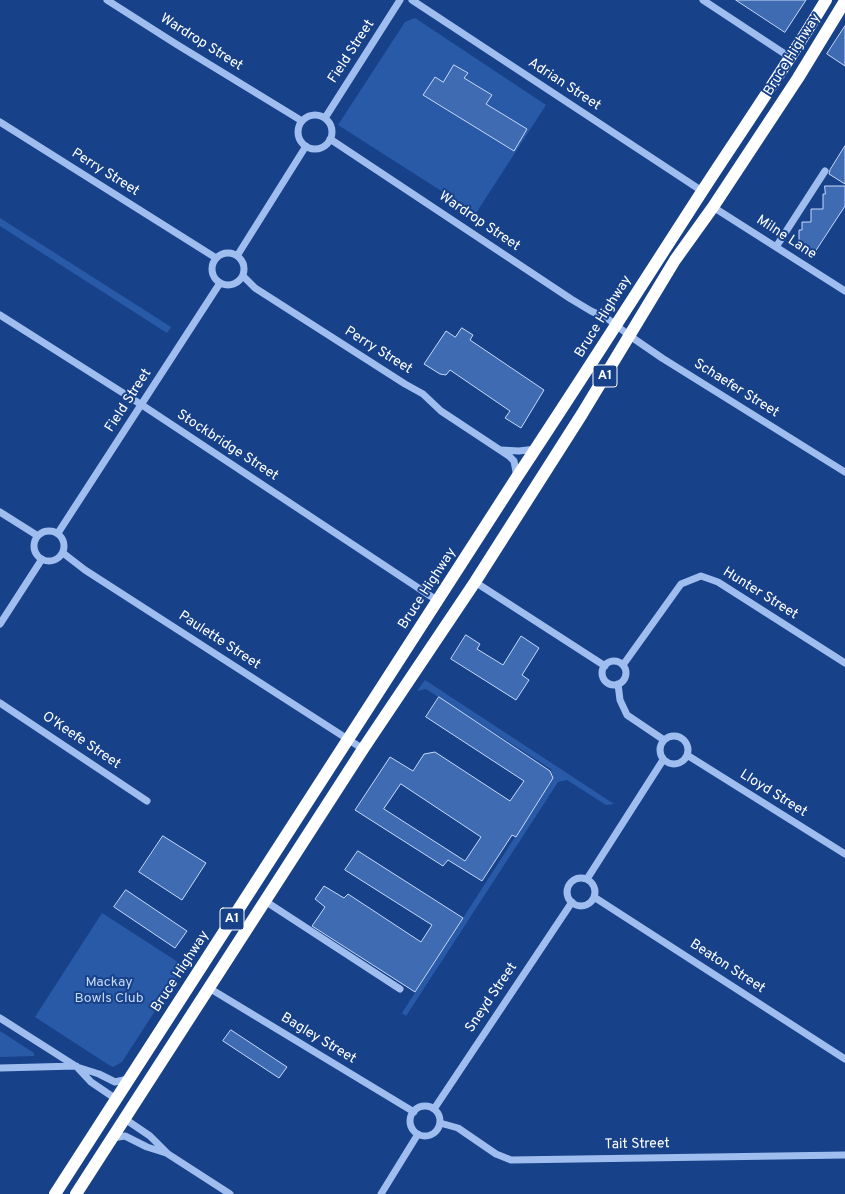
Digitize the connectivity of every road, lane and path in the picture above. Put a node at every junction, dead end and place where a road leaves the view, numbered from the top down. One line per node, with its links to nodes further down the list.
1 (107, 0): 11 (street, Wardrop Street)
2 (400, 0): 10 (street, Field Street)
3 (412, 0): 16 (street, Adrian Street)
4 (703, 0): 9 (street)
5 (826, 0): 9 (highway, Bruce Highway / A1)
6 (845, 1): 8 (highway, Bruce Highway / A1)
7 (845, 13): 8 (highway)
8 (832, 20): 17 (highway, Bruce Highway / A1)
9 (791, 58): 16 (highway, Bruce Highway / A1)
10 (325, 118): 11 (street); 13 (street)
11 (302, 120): 14 (street)
12 (0, 122): 20 (street, Perry Street)
13 (330, 139): 14 (street); 25 (street, Wardrop Street)
14 (306, 146): 19 (street)
15 (825, 171): 18 (street)
16 (702, 191): 25 (highway, Bruce Highway / A1)
17 (713, 207): 18 (street, Milne Lane); 26 (highway, Bruce Highway / A1)
18 (776, 247): 23 (street, Milne Lane)
19 (237, 256): 20 (street); 21 (street)
20 (216, 258): 22 (street)
21 (243, 276): 22 (street); 28 (street, Perry Street)
22 (220, 283): 27 (street, Field Street)
23 (845, 291)
24 (0, 314): 27 (street, Stockbridge Street)
25 (615, 325): 26 (street, Schaefer Street); 29 (highway, Bruce Highway / A1)
26 (630, 336): 30 (street, Schaefer Street); 37 (highway, Bruce Highway / A1)
27 (142, 405): 33 (street, Field Street); 38 (street, Stockbridge Street)
28 (499, 449): 29 (street, Perry Street); 31 (street, Perry Street)
29 (536, 449): 31 (highway, Bruce Highway / A1)
30 (845, 472)
31 (517, 477): 38 (highway, Bruce Highway / A1)
32 (0, 512): 34 (street)
33 (58, 534): 34 (street); 35 (street)
34 (38, 536): 36 (street)
35 (63, 553): 36 (street); 45 (street, Paulette Street)
36 (42, 559): 39 (street)
37 (475, 582): 42 (street); 47 (highway, Bruce Highway / A1)
38 (438, 600): 45 (highway, Bruce Highway / A1)
39 (0, 624)
40 (845, 663): 41 (street, Hunter Street)
41 (623, 665): 42 (street); 43 (street)
42 (605, 666): 43 (street)
43 (618, 684): 46 (street)
44 (0, 703): 50 (street, O'Keefe Street)
45 (348, 739): 47 (street, Paulette Street); 62 (highway, Bruce Highway / A1)
46 (664, 740): 48 (street); 49 (street)
47 (363, 750): 54 (highway, Bruce Highway / A1)
48 (687, 755): 49 (street); 51 (street, Lloyd Street)
49 (663, 760): 52 (street)
50 (147, 801)
51 (845, 854)
52 (587, 879): 53 (street); 55 (street)
53 (594, 897): 55 (street); 59 (street, Beaton Street)
54 (265, 901): 56 (street); 57 (highway, Bruce Highway / A1)
55 (572, 902): 64 (street, Sneyd Street)
56 (400, 989)
57 (206, 993): 63 (highway); 65 (street, Bagley Street); 66 (highway, Bruce Highway / A1)
58 (0, 1018): 60 (street)
59 (845, 1059)
60 (77, 1066): 61 (street); 62 (street); 63 (street)
61 (0, 1068)
62 (130, 1078): 63 (highway, Bruce Highway / A1)
63 (116, 1099): 72 (highway, Bruce Highway / A1)
64 (434, 1109): 65 (street); 67 (street)
65 (414, 1112): 68 (street)
66 (125, 1119): 69 (highway, Bruce Highway / A1); 70 (street); 73 (highway)
67 (440, 1123): 68 (street); 71 (street, Tait Street)
68 (418, 1134): 76 (street)
69 (112, 1138): 70 (street); 74 (highway, Bruce Highway / A1)
70 (168, 1154): 75 (street)
71 (845, 1155)
72 (55, 1194)
73 (60, 1194)
74 (76, 1194)
75 (230, 1194)
76 (381, 1194)

